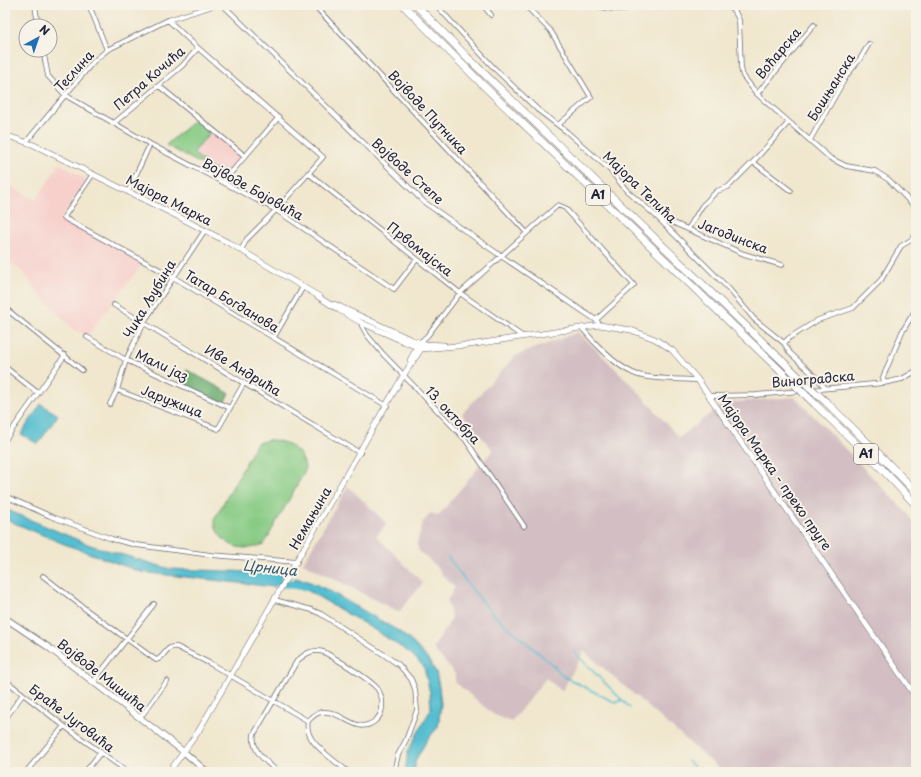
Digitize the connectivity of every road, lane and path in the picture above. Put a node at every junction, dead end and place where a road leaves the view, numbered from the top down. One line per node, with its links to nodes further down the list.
1 (35, 5): 15 (street)
2 (89, 5): 20 (street)
3 (216, 5): 16 (street, Теслина)
4 (223, 5): 48 (street, Војводе Степе)
5 (314, 5): 45 (street, Војводе Путника)
6 (403, 5): 89 (highway, A1, bridge)
7 (416, 5): 87 (highway, A1, bridge)
8 (436, 5): 28 (street, Мајора Тепића)
9 (483, 5): 14 (street)
10 (525, 5): 28 (street)
11 (594, 5): 12 (street)
12 (642, 5)
13 (724, 5): 23 (street)
14 (491, 15)
15 (37, 18)
16 (168, 20): 19 (street); 20 (street, Теслина)
17 (814, 25): 23 (street, Воћарска)
18 (869, 44): 30 (street, Бошњанска)
19 (198, 48): 22 (street, Петра Кочића); 25 (street)
20 (107, 50): 24 (street, Теслина)
21 (44, 58): 24 (street, Војводе Бојовића)
22 (159, 86): 27 (street, Петра Кочића); 33 (street)
23 (757, 94): 26 (street)
24 (65, 95): 27 (street, Војводе Бојовића); 31 (street, Теслина)
25 (279, 117): 33 (street); 35 (street)
26 (789, 122): 30 (street); 34 (street)
27 (114, 123): 32 (street, Војводе Бојовића)
28 (558, 125): 42 (street, Мајора Тепића)
29 (5, 135): 31 (street, Мајора Марка)
30 (810, 140): 40 (street)
31 (26, 142): 36 (street, Мајора Марка)
32 (150, 144): 37 (street, Војводе Бојовића); 39 (street)
33 (245, 156): 37 (street)
34 (753, 162): 38 (street); 43 (street)
35 (308, 173): 41 (street); 49 (street, Првомајска)
36 (93, 174): 39 (street, Мајора Марка); 51 (street, Татар Богданова)
37 (223, 182): 41 (street, Војводе Бојовића)
38 (791, 191)
39 (128, 192): 44 (street, Мајора Марка)
40 (916, 208)
41 (276, 210): 47 (street); 49 (street, Војводе Бојовића)
42 (655, 215): 43 (street, Јагодинска); 67 (street, Мајора Тепића)
43 (688, 229): 50 (street, Јагодинска)
44 (205, 230): 47 (street, Мајора Марка); 51 (street, Чика Љубина)
45 (526, 233): 48 (street); 58 (street)
46 (916, 234): 67 (street)
47 (240, 250): 52 (street, Мајора Марка)
48 (501, 256): 53 (street); 58 (street, Војводе Степе)
49 (417, 259): 53 (street, Првомајска)
50 (782, 265)
51 (173, 277): 59 (street, Чика Љубина); 66 (street, Татар Богданова)
52 (303, 287): 54 (street, Мајора Марка); 66 (street)
53 (460, 294): 64 (street, Првомајска); 68 (street)
54 (317, 296): 60 (street, Мајора Марка); 68 (street, Мајора Марка)
55 (114, 306): 59 (street, Иве Андрића)
56 (5, 308): 69 (street)
57 (916, 310): 77 (street)
58 (596, 320): 61 (street, Војводе Степе)
59 (144, 322): 70 (street, Чика Љубина); 76 (street, Иве Андрића)
60 (362, 323): 68 (street, Мајора Марка); 74 (street, 13. октобра)
61 (600, 325): 62 (street, Мајора Марка - преко пруге); 75 (street, Мајора Марка - преко пруге)
62 (582, 328): 63 (street, Мајора Марка - преко пруге); 75 (street)
63 (571, 329): 64 (street, Мајора Марка)
64 (522, 336): 68 (street, Мајора Марка)
65 (87, 337): 70 (street, Мали јаз)
66 (274, 337): 83 (street, Татар Богданова)
67 (784, 343): 78 (street, Мајора Тепића)
68 (421, 346): 74 (street, Немањина)
69 (65, 355): 72 (street); 80 (street)
70 (126, 360): 79 (street, Чика Љубина); 84 (street, Мали јаз)
71 (5, 367): 80 (street)
72 (82, 370)
73 (916, 371): 77 (street, Виноградска)
74 (403, 376): 83 (street, Немањина); 90 (street, 13. октобра)
75 (698, 380): 81 (street, Мајора Марка - преко пруге)
76 (244, 383): 84 (street); 86 (street, Иве Андрића)
77 (884, 383): 78 (street, Виноградска)
78 (825, 388): 81 (street, Виноградска)
79 (117, 390): 82 (street, Чика Љубина); 84 (street, Јаружица)
80 (38, 393): 85 (street)
81 (710, 396): 102 (street, Мајора Марка - преко пруге)
82 (110, 404)
83 (387, 406): 86 (street, Немањина)
84 (230, 408)
85 (5, 440)
86 (360, 452): 91 (street, Немањина)
87 (916, 492)
88 (5, 496): 91 (street)
89 (916, 505)
90 (524, 526)
91 (296, 564): 93 (street, Немањина)
92 (43, 576): 96 (street)
93 (276, 599): 97 (street, Немањина); 117 (street)
94 (154, 604): 96 (street)
95 (5, 618): 100 (main road, Војводе Мишића)
96 (126, 639): 97 (street); 100 (street)
97 (231, 675): 103 (street); 109 (street, Немањина)
98 (5, 680): 101 (street, Браће Југовића)
99 (167, 681): 104 (street)
100 (93, 682): 104 (main road, Војводе Мишића)
101 (23, 694): 105 (street); 107 (street, Браће Југовића)
102 (916, 697)
103 (273, 700): 106 (street); 106 (street); 115 (street)
104 (140, 718): 109 (main road, Војводе Мишића)
105 (5, 719)
106 (308, 721): 116 (street)
107 (64, 726): 108 (street, Браће Југовића); 110 (street)
108 (101, 752): 111 (street); 112 (street, Браће Југовића)
109 (184, 752): 113 (street, Немањина); 114 (main road, Војводе Мишића)
110 (26, 772)
111 (85, 772)
112 (128, 772)
113 (170, 772)
114 (207, 772)
115 (278, 772)
116 (348, 772)
117 (394, 772)

